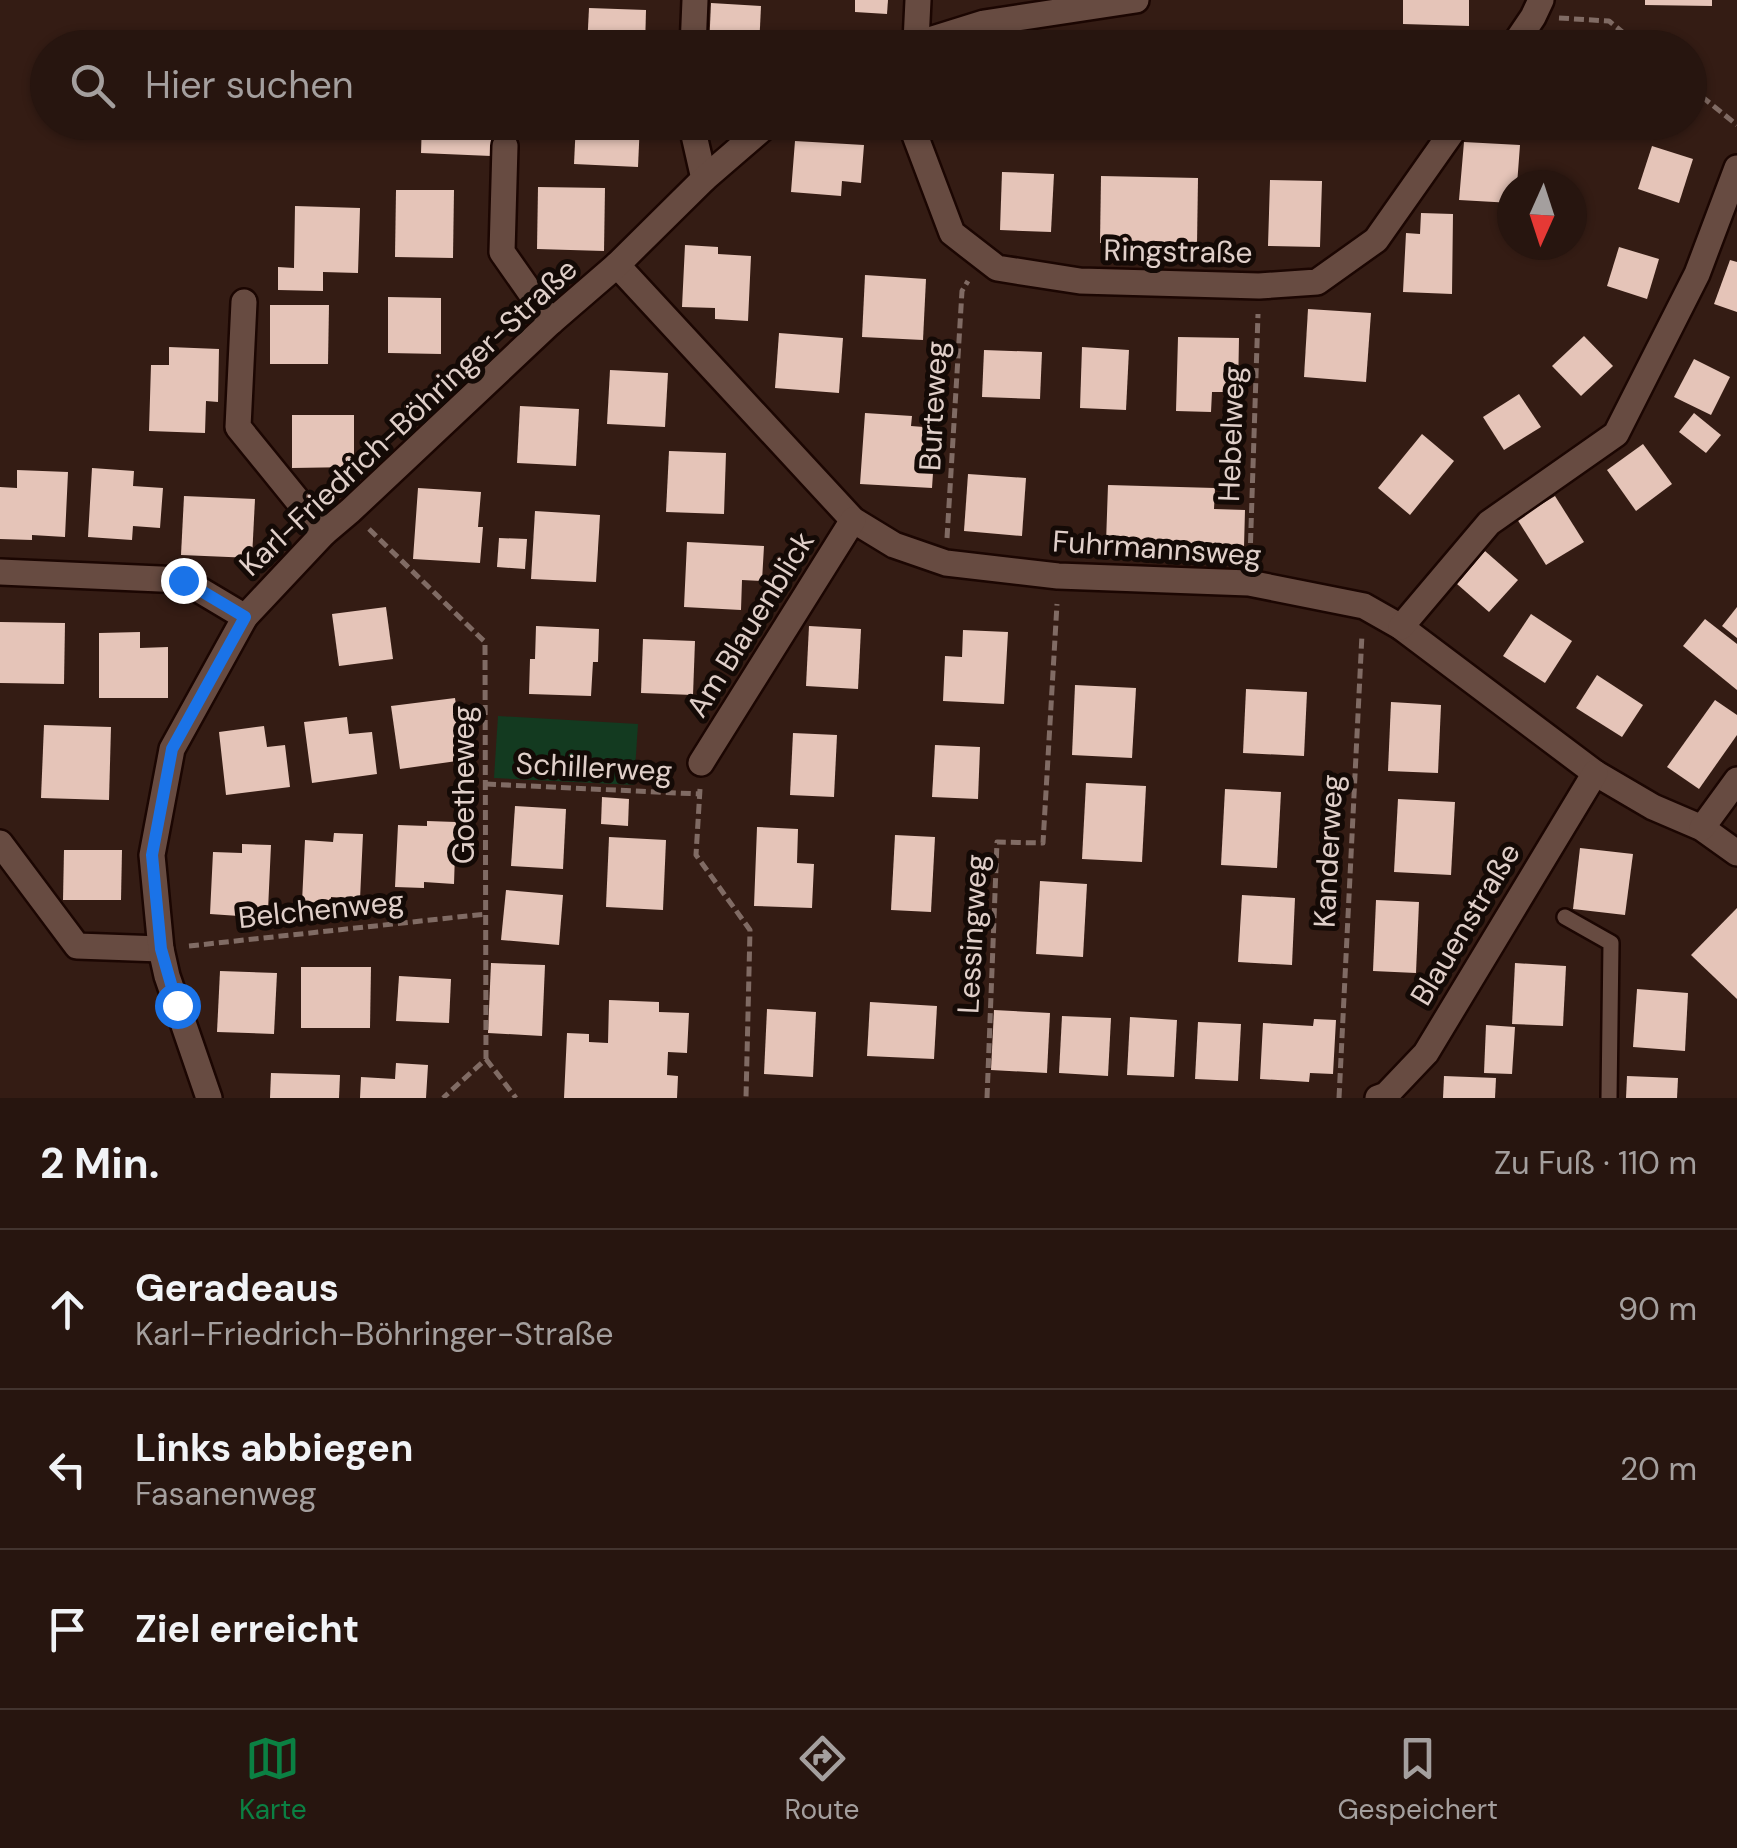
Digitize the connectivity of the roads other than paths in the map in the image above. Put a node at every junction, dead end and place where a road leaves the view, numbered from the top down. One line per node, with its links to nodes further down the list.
1 (695, 0): 5 (street)
2 (918, 0): 6 (street)
3 (1136, 0): 7 (street)
4 (1537, 8): 8 (street)
5 (694, 30)
6 (913, 30)
7 (960, 30)
8 (1523, 30)
9 (695, 140): 15 (street)
10 (750, 140): 15 (street, Karl-Friedrich-Böhringer-Straße)
11 (917, 140): 12 (street, Ringstraße)
12 (1446, 140)
13 (505, 146): 19 (street)
14 (1737, 168): 16 (street)
15 (704, 180): 17 (street, Karl-Friedrich-Böhringer-Straße)
16 (1733, 197): 24 (street)
17 (617, 264): 19 (street, Karl-Friedrich-Böhringer-Straße); 20 (street, Fuhrmannsweg)
18 (244, 302): 21 (street)
19 (552, 322): 21 (street, Karl-Friedrich-Böhringer-Straße)
20 (854, 520): 24 (street, Fuhrmannsweg); 25 (street, Am Blauenblick)
21 (324, 532): 23 (street, Karl-Friedrich-Böhringer-Straße)
22 (0, 572): 23 (street)
23 (245, 617): 32 (street, Karl-Friedrich-Böhringer-Straße)
24 (1400, 626): 26 (street, Fuhrmannsweg)
25 (701, 763)
26 (1595, 772): 28 (street, Fuhrmannsweg); 33 (street, Blauenstraße)
27 (1737, 780): 28 (street)
28 (1702, 828): 30 (street, Fuhrmannsweg)
29 (0, 843): 32 (street)
30 (1737, 853)
31 (1564, 918): 35 (lane)
32 (161, 949): 34 (street, Karl-Friedrich-Böhringer-Straße)
33 (1385, 1097)
34 (209, 1098)
35 (1609, 1098)

